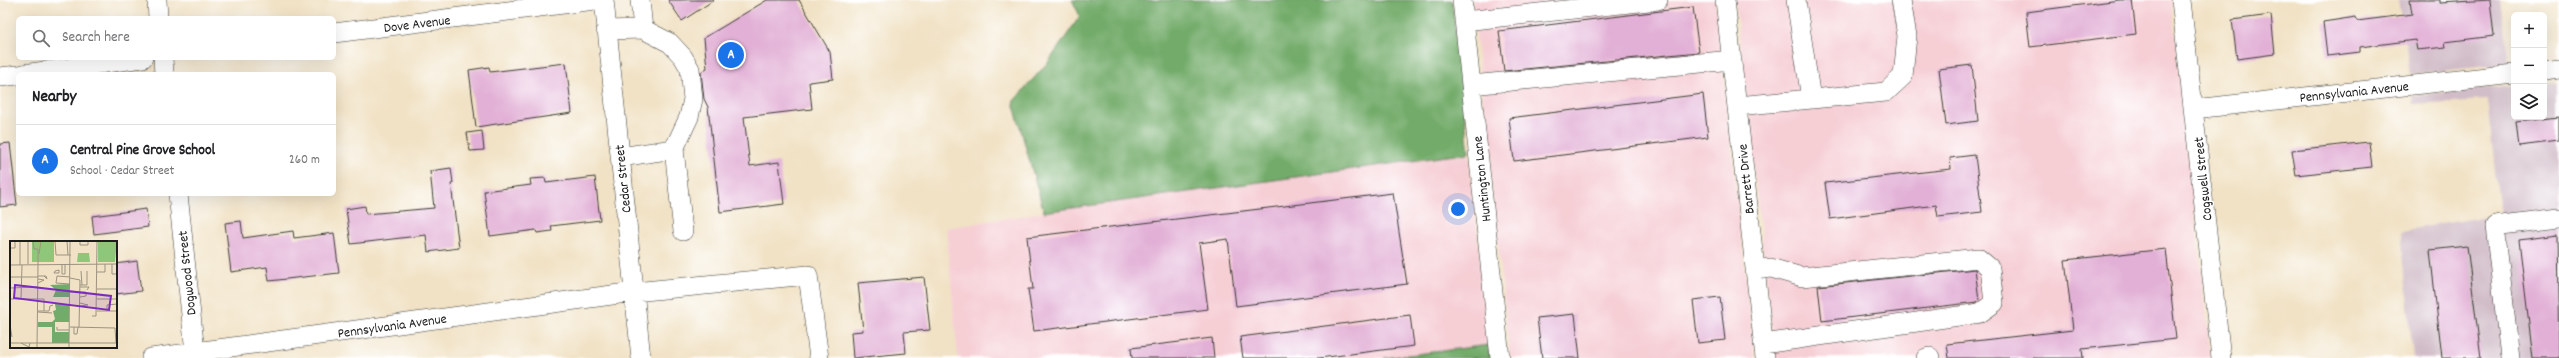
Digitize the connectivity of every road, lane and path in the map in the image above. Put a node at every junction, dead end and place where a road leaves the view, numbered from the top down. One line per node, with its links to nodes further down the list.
1 (157, 0): 11 (street)
2 (595, 0): 15 (street, Dove Avenue)
3 (604, 0): 14 (street, Cedar Street)
4 (640, 0): 13 (street)
5 (1462, 0): 12 (street, Huntington Lane)
6 (1658, 0): 12 (street)
7 (1725, 0): 18 (street, Barrett Drive)
8 (1796, 0): 27 (street)
9 (1900, 0): 27 (street)
10 (2181, 0): 29 (street, Cogswell Street)
11 (158, 16)
12 (1464, 21): 26 (street, Huntington Lane)
13 (644, 29): 14 (street); 30 (street)
14 (606, 30): 31 (street, Cedar Street)
15 (336, 33)
16 (128, 60): 21 (street)
17 (162, 60): 22 (street)
18 (1732, 60): 26 (street); 28 (street, Barrett Drive)
19 (2559, 69): 20 (street)
20 (2547, 71)
21 (38, 72)
22 (164, 72)
23 (2511, 74): 29 (street, Pennsylvania Avenue)
24 (16, 75): 25 (street)
25 (0, 77)
26 (1471, 85): 42 (street, Huntington Lane)
27 (1810, 99): 28 (street)
28 (1737, 106): 35 (street, Barrett Drive)
29 (2194, 109): 45 (street, Cogswell Street)
30 (674, 149): 31 (street); 34 (street)
31 (620, 157): 36 (street, Cedar Street)
32 (178, 196): 38 (street, Dogwood Street)
33 (2559, 218): 46 (street)
34 (683, 231)
35 (1755, 270): 37 (street, Barrett Drive); 37 (street)
36 (634, 292): 38 (street, Pennsylvania Avenue); 40 (street, Cedar Street); 41 (street, Pennsylvania Avenue)
37 (1764, 351)
38 (195, 352): 39 (street, Pennsylvania Avenue)
39 (151, 358)
40 (641, 358)
41 (819, 358)
42 (1500, 358)
43 (1926, 358): 44 (street)
44 (1930, 358)
45 (2220, 358)
46 (2510, 358)

